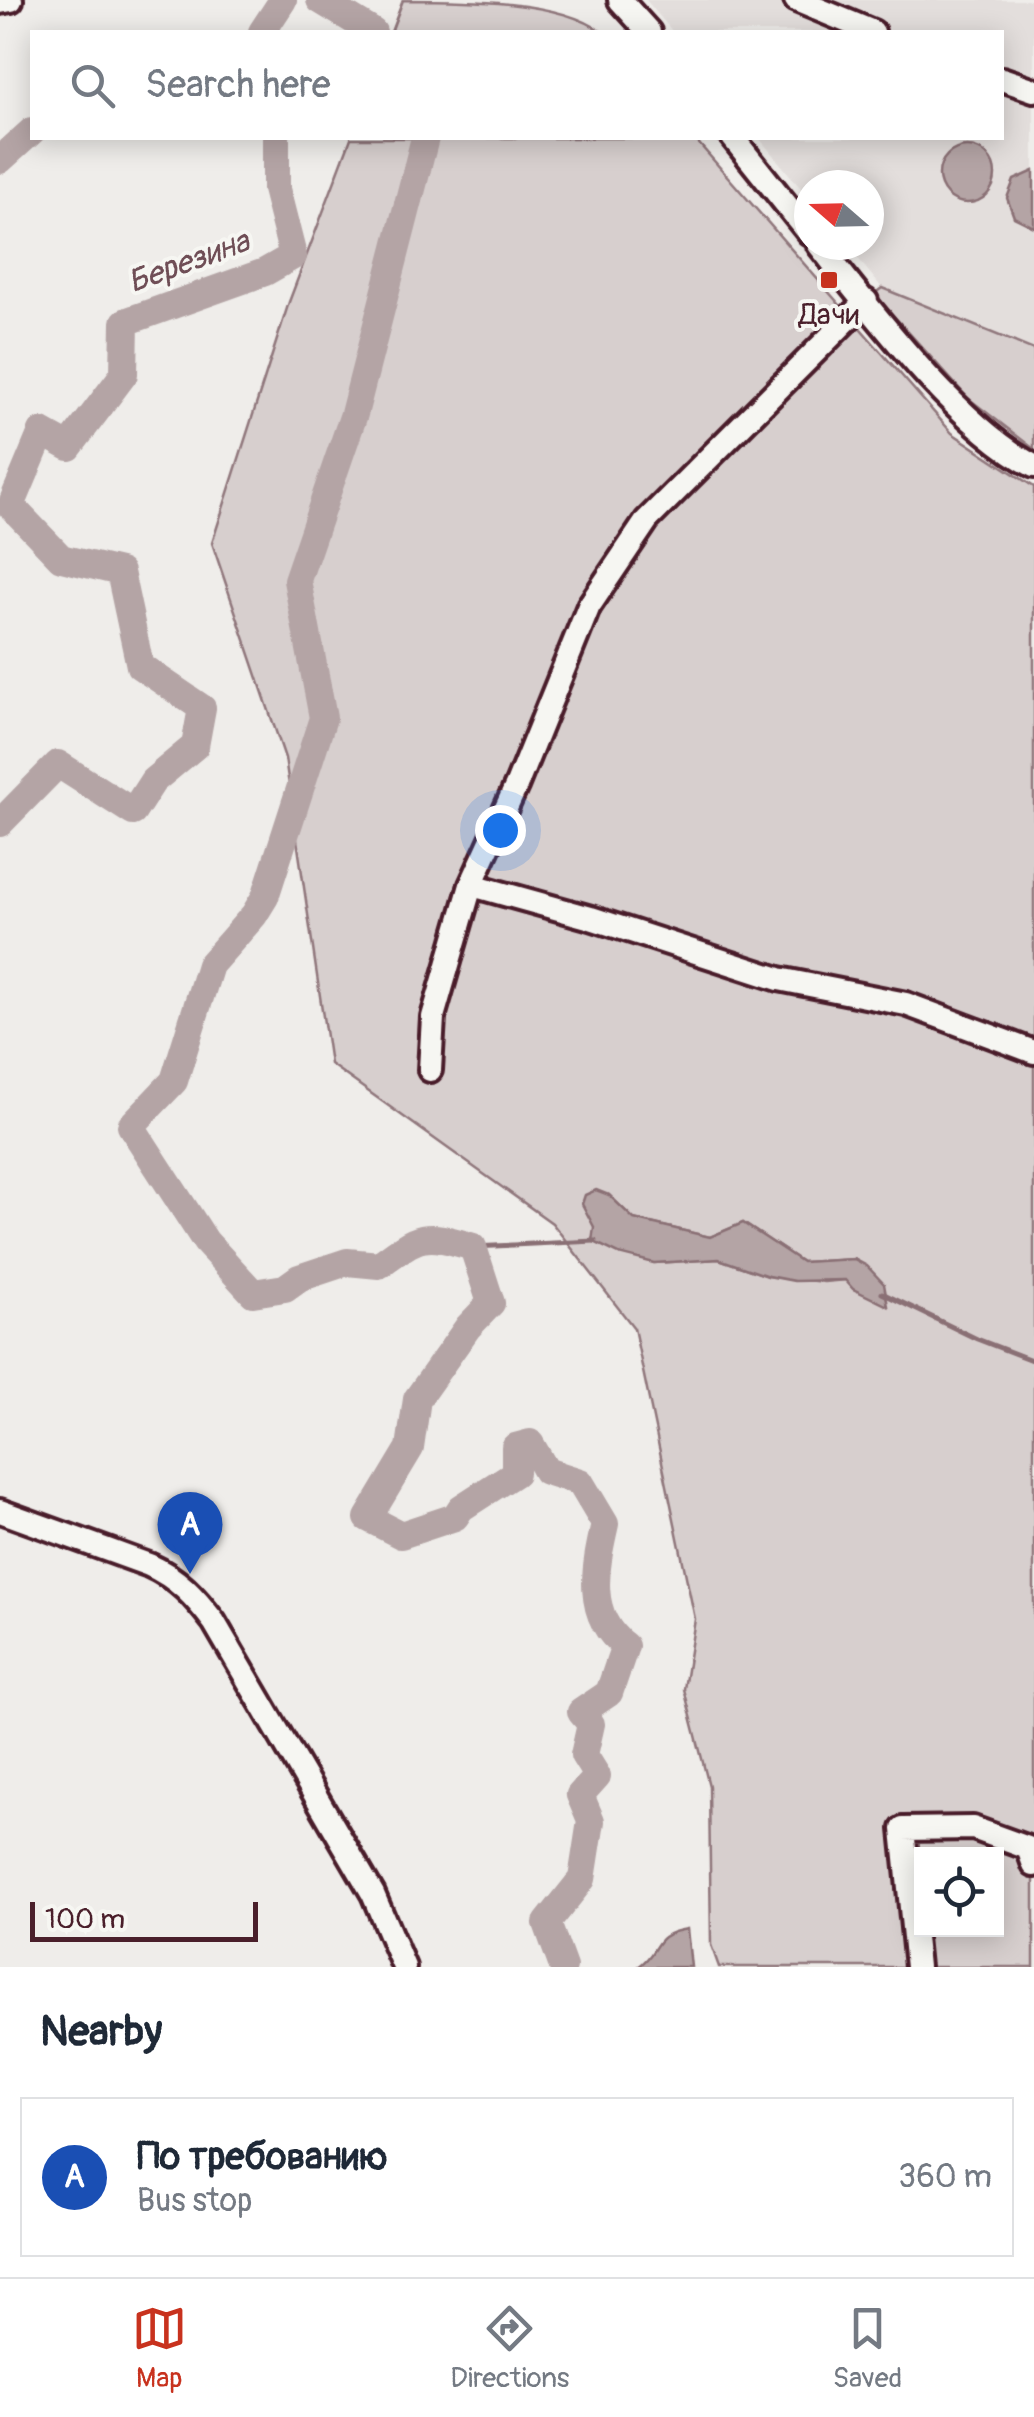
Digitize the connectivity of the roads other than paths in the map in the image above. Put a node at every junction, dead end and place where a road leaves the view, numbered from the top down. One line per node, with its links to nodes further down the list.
1 (11, 0): 4 (street)
2 (620, 0): 5 (street)
3 (796, 0): 6 (street)
4 (0, 2)
5 (647, 30)
6 (868, 30)
7 (1004, 80): 8 (street)
8 (1034, 90)
9 (735, 140): 10 (street)
10 (794, 214)
11 (831, 260): 12 (street)
12 (866, 302): 13 (street); 14 (street)
13 (1034, 466)
14 (472, 885): 15 (street); 16 (street)
15 (1034, 1052)
16 (430, 1070)
17 (0, 1511): 19 (street)
18 (1034, 1865): 20 (street)
19 (404, 1967)
20 (916, 1967)

